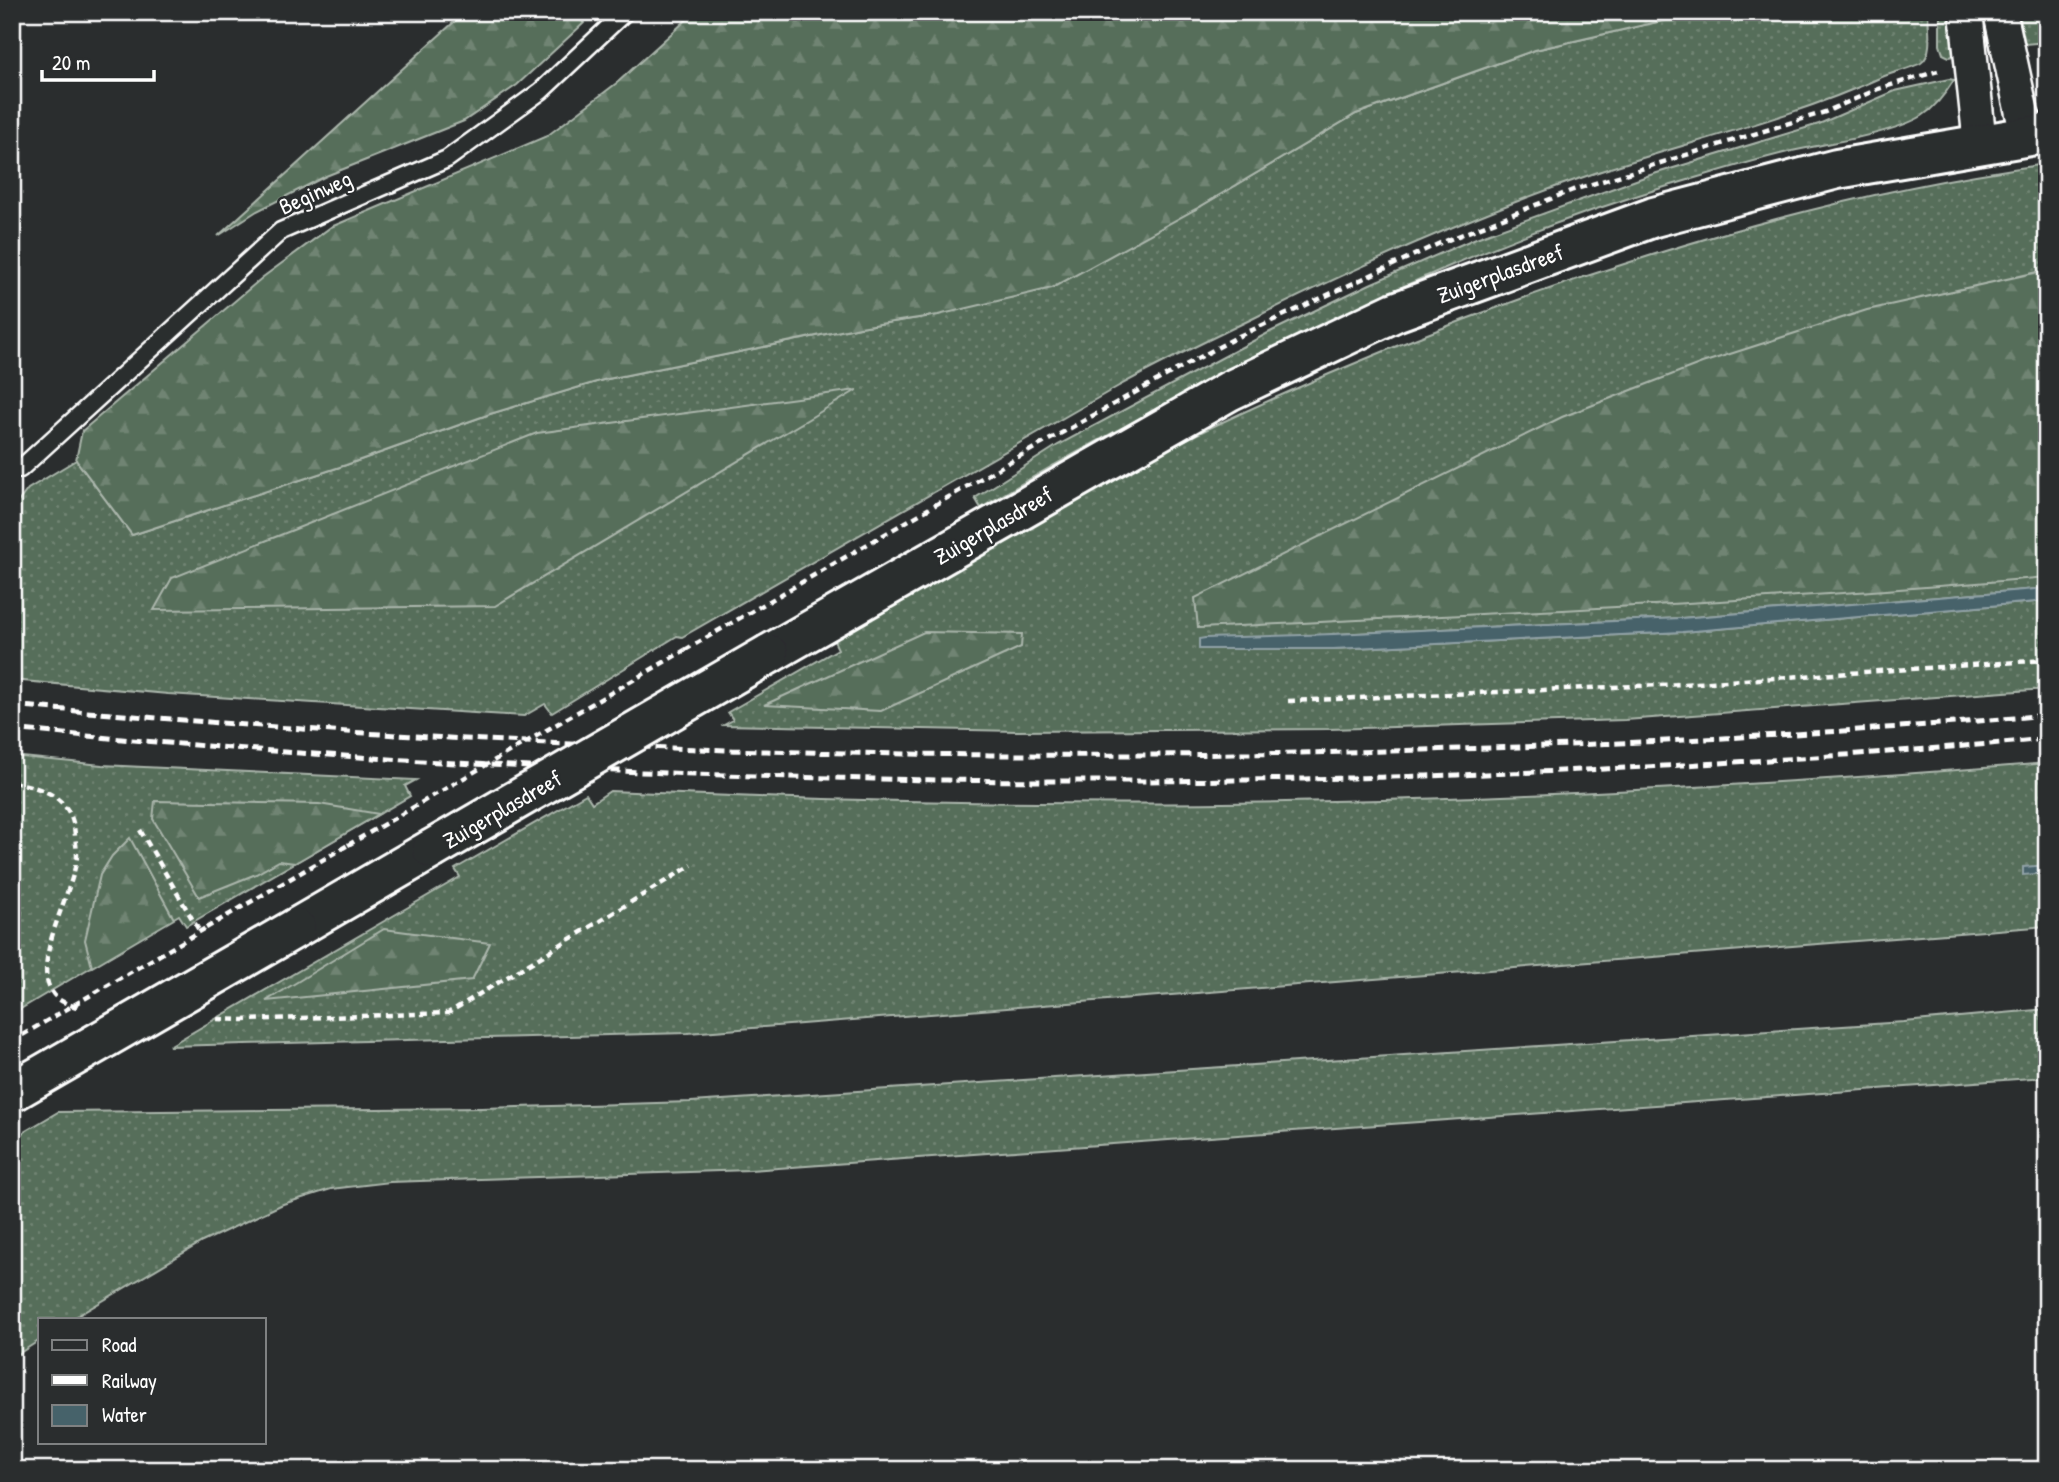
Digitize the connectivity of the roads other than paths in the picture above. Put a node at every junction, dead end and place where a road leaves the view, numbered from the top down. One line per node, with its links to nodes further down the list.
1 (625, 12): 6 (lane, Beginweg)
2 (1966, 12): 5 (street)
3 (2000, 12): 4 (street)
4 (2037, 134): 5 (main road, Zuigerplasdreef)
5 (1980, 144): 7 (main road, Zuigerplasdreef, bridge)
6 (12, 469)
7 (12, 1092)

